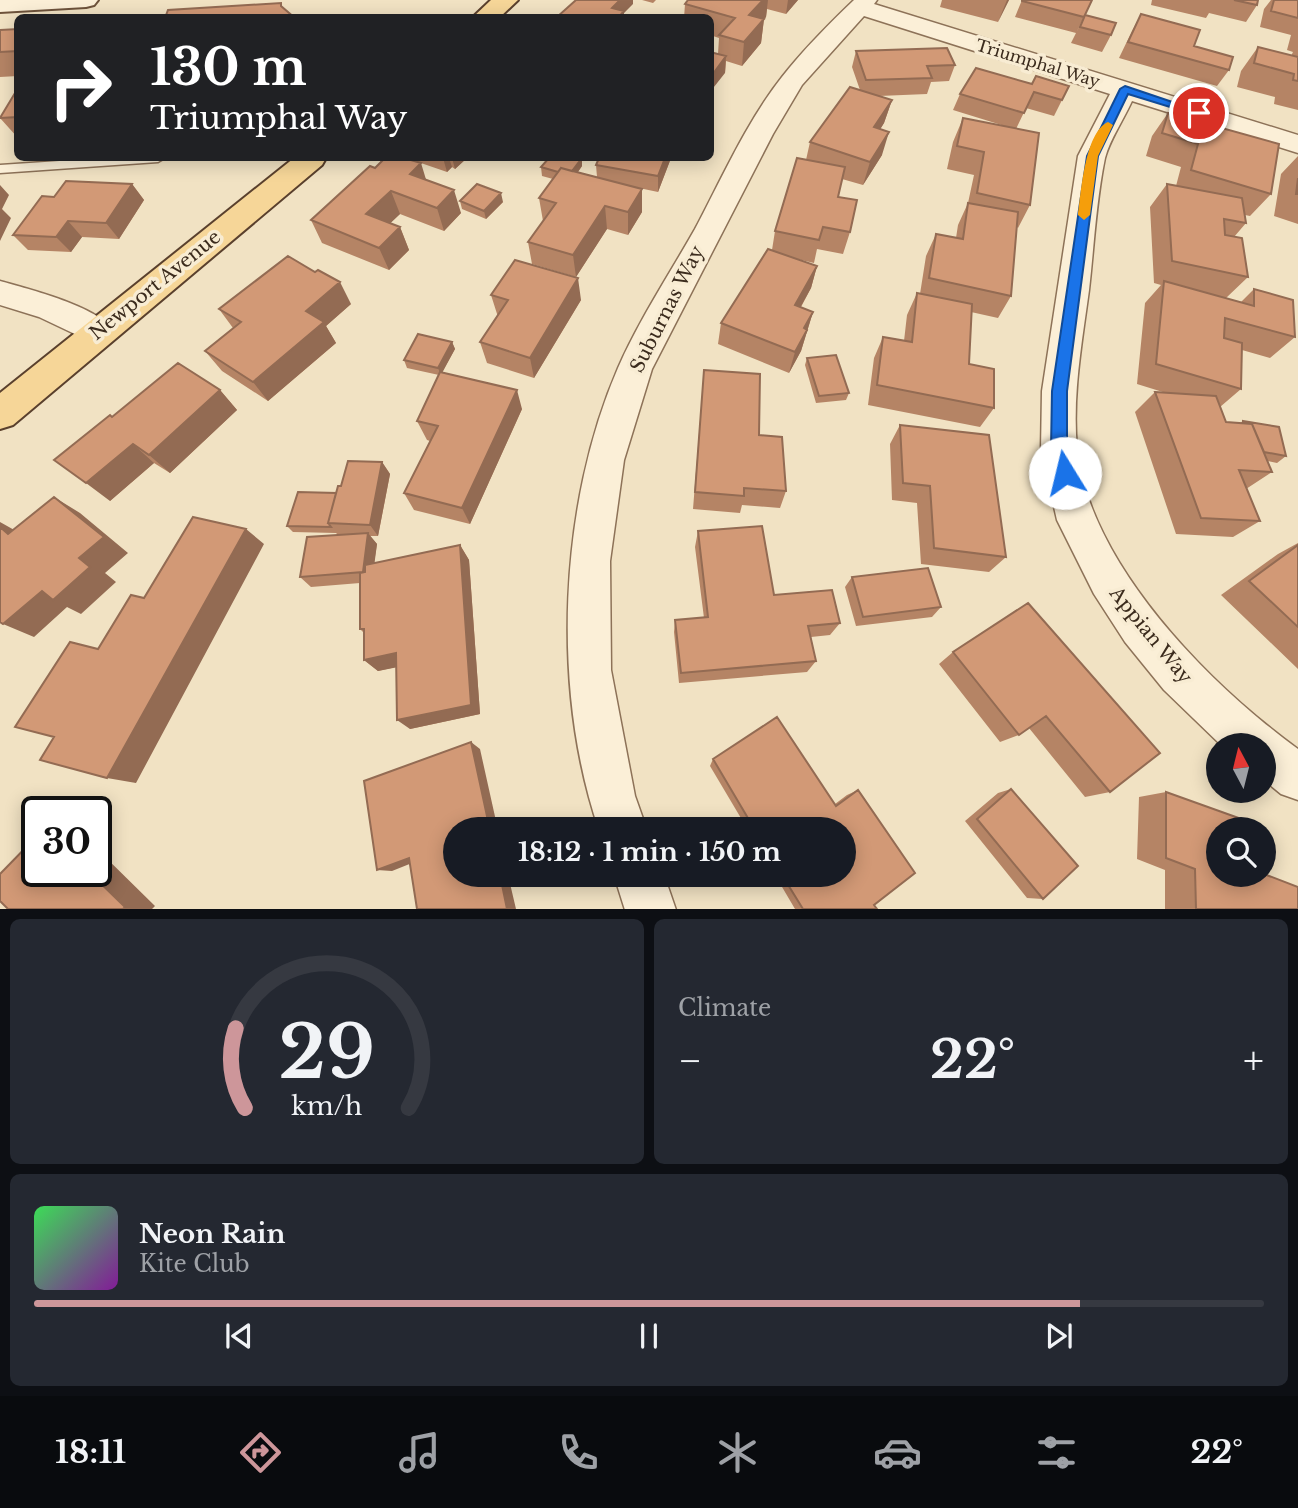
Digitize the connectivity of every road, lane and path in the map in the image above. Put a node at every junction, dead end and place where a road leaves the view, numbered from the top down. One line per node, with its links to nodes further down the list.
1 (86, 0): 3 (street)
2 (506, 0): 5 (main road)
3 (4, 3)
4 (862, 4): 6 (street, Triumphal Way); 17 (street, Suburnas Way)
5 (489, 14)
6 (1125, 89): 7 (street, Triumphal Way); 14 (street, Appian Way)
7 (1298, 144)
8 (115, 161): 10 (lane)
9 (308, 161): 12 (main road, Newport Avenue)
10 (0, 169)
11 (0, 293): 12 (street)
12 (98, 332): 13 (main road, Newport Avenue)
13 (0, 414)
14 (1242, 733)
15 (1276, 761): 16 (street)
16 (1298, 777)
17 (618, 817)
18 (643, 887): 19 (street)
19 (651, 909)

